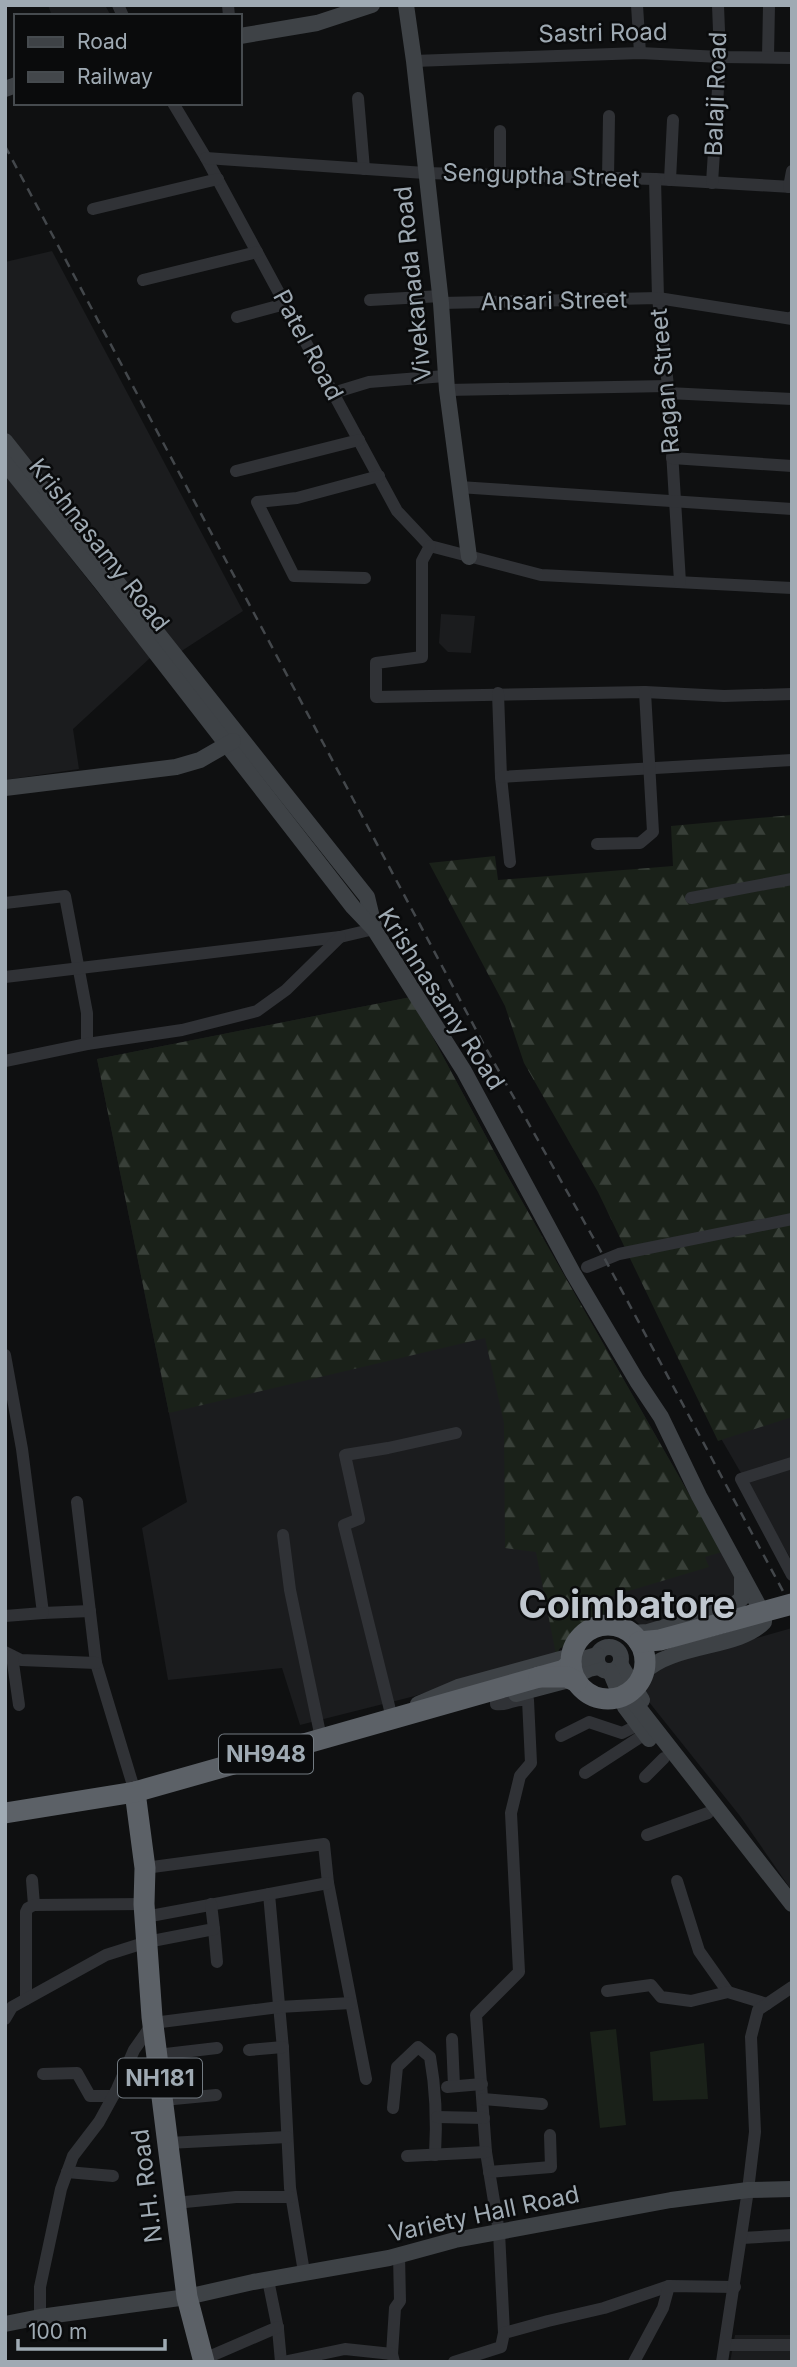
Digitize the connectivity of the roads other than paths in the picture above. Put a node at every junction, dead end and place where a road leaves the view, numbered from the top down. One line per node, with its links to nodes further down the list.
1 (372, 5): 6 (main road)
2 (406, 5): 12 (main road, Vivekanada Road)
3 (637, 5): 8 (street)
4 (718, 5): 9 (street, Balaji Road)
5 (769, 5): 10 (street)
6 (342, 10): 7 (main road)
7 (242, 36)
8 (640, 53): 9 (street, Sastri Road); 12 (street, Sastri Road)
9 (720, 57): 10 (street, Sastri Road); 27 (street, Balaji Road)
10 (768, 57): 11 (street, Sastri Road)
11 (792, 58)
12 (414, 61): 21 (main road, Vivekanada Road)
13 (358, 98): 19 (street)
14 (174, 105): 18 (street, Patel Road)
15 (609, 116): 24 (street)
16 (673, 120): 26 (street)
17 (500, 131): 22 (street)
18 (206, 158): 19 (street, Senguptha Street); 23 (street, Patel Road)
19 (364, 169): 21 (street, Senguptha Street)
20 (792, 171): 28 (street)
21 (425, 173): 22 (street, Senguptha Street); 34 (main road, Vivekanada Road)
22 (500, 175): 24 (street, Senguptha Street)
23 (218, 178): 29 (street); 30 (street, Patel Road)
24 (608, 178): 25 (street, Senguptha Street)
25 (655, 179): 26 (street, Senguptha Street); 32 (street, Ragan Street)
26 (670, 180): 27 (street, Senguptha Street)
27 (712, 183): 28 (street, Senguptha Street)
28 (790, 187)
29 (93, 209)
30 (257, 252): 31 (street); 35 (street, Patel Road)
31 (143, 279)
32 (658, 298): 34 (street, Ansari Street); 37 (street, Ansari Street); 39 (street, Ragan Street)
33 (370, 300): 34 (street, Ansari Street)
34 (441, 300): 38 (main road, Vivekanada Road)
35 (285, 304): 36 (street); 40 (street, Patel Road)
36 (237, 317)
37 (792, 318)
38 (446, 383): 39 (street); 40 (street); 49 (main road, Vivekanada Road)
39 (668, 389): 41 (street); 44 (street, Ragan Street)
40 (333, 393): 42 (street, Patel Road)
41 (792, 398)
42 (359, 440): 47 (street); 48 (street, Patel Road)
43 (5, 441): 60 (main road)
44 (672, 458): 46 (street); 50 (street, Ragan Street)
45 (5, 463): 60 (main road, Krishnasamy Road)
46 (792, 466)
47 (236, 471)
48 (379, 476): 52 (street, Patel Road); 54 (street)
49 (459, 487): 50 (street); 53 (main road, Vivekanada Road)
50 (675, 501): 51 (street); 55 (street, Ragan Street)
51 (792, 509)
52 (430, 546): 53 (street); 58 (street)
53 (469, 557): 55 (street)
54 (365, 578)
55 (680, 582): 56 (street)
56 (792, 588)
57 (645, 692): 58 (street); 59 (street); 62 (street)
58 (498, 694): 63 (street)
59 (792, 694)
60 (233, 740): 64 (main road); 70 (main road, Krishnasamy Road)
61 (792, 760): 62 (street)
62 (649, 769): 63 (street); 65 (street)
63 (501, 777): 66 (street)
64 (5, 788)
65 (597, 844)
66 (510, 862)
67 (792, 879): 68 (street)
68 (691, 898)
69 (5, 903): 72 (street)
70 (374, 929): 71 (street); 84 (main road, Krishnasamy Road)
71 (340, 937): 72 (street); 74 (street)
72 (79, 968): 73 (street); 74 (street)
73 (5, 977)
74 (86, 1044): 75 (street)
75 (5, 1061)
76 (792, 1219): 77 (street)
77 (587, 1267)
78 (5, 1355): 79 (street)
79 (7, 1373): 88 (street)
80 (456, 1433): 99 (street)
81 (792, 1462): 85 (street)
82 (77, 1502): 87 (street)
83 (283, 1535): 102 (street)
84 (741, 1573): 91 (main road); 91 (main road, Krishnasamy Road)
85 (792, 1574)
86 (792, 1604): 91 (highway, bridge)
87 (90, 1611): 88 (street); 93 (street)
88 (43, 1613): 90 (street)
89 (792, 1613): 91 (highway)
90 (5, 1616)
91 (640, 1652): 94 (main road); 95 (highway, bridge); 97 (highway, bridge)
92 (9, 1654): 93 (street); 98 (street)
93 (96, 1663): 106 (street)
94 (609, 1663): 96 (main road); 99 (main road); 100 (main road); 110 (main road)
95 (574, 1673): 96 (highway, NH948, bridge); 97 (highway, NH948, bridge)
96 (502, 1692): 99 (highway, NH948); 139 (street)
97 (627, 1693): 110 (main road)
98 (19, 1705)
99 (395, 1717): 102 (highway, NH948)
100 (641, 1729): 101 (street); 103 (main road); 104 (street)
101 (561, 1736)
102 (321, 1738): 106 (highway, NH948)
103 (664, 1758): 105 (street); 108 (main road)
104 (584, 1773)
105 (645, 1777)
106 (135, 1793): 107 (highway); 111 (highway, N.H. Road / NH181)
107 (5, 1813)
108 (708, 1813): 109 (street); 110 (main road)
109 (647, 1835)
110 (751, 1852): 116 (main road)
111 (145, 1868): 114 (street); 119 (highway, N.H. Road / NH181)
112 (32, 1880): 117 (street)
113 (677, 1881): 125 (street)
114 (328, 1883): 115 (street); 127 (street)
115 (269, 1894): 118 (street); 129 (street)
116 (792, 1904)
117 (34, 1905): 119 (street); 126 (street)
118 (211, 1905): 119 (street); 120 (street)
119 (144, 1910): 121 (highway, N.H. Road / NH181)
120 (214, 1929): 121 (street); 122 (street)
121 (147, 1942): 126 (street); 131 (highway, N.H. Road / NH181)
122 (217, 1962)
123 (792, 1987): 128 (street)
124 (607, 1991): 125 (street)
125 (728, 1992): 128 (street)
126 (26, 1999): 130 (street)
127 (351, 2003): 129 (street); 138 (street)
128 (767, 2004): 160 (street)
129 (279, 2007): 131 (street); 133 (street)
130 (5, 2019)
131 (153, 2023): 136 (highway, N.H. Road / NH181); 143 (street)
132 (452, 2039): 140 (street)
133 (282, 2047): 135 (street); 151 (street)
134 (216, 2048): 136 (street)
135 (249, 2050)
136 (157, 2055): 145 (highway, N.H. Road / NH181)
137 (43, 2074): 143 (street)
138 (366, 2078)
139 (482, 2084): 140 (street); 144 (street)
140 (454, 2086): 141 (street)
141 (436, 2088): 147 (street); 148 (street)
142 (216, 2095): 145 (street)
143 (113, 2096): 156 (street)
144 (483, 2099): 146 (street); 149 (street)
145 (163, 2100): 152 (highway, N.H. Road / NH181)
146 (542, 2105)
147 (393, 2108)
148 (437, 2118): 149 (street); 154 (street)
149 (484, 2118): 153 (street)
150 (550, 2135): 157 (street)
151 (287, 2137): 152 (street); 161 (street)
152 (168, 2143): 162 (highway, N.H. Road / NH181)
153 (486, 2152): 154 (street); 157 (street)
154 (435, 2155): 155 (street)
155 (407, 2156)
156 (67, 2172): 158 (street); 172 (street)
157 (489, 2172): 163 (street)
158 (113, 2176)
159 (792, 2189): 160 (main road, Variety Hall Road)
160 (748, 2190): 163 (main road, Variety Hall Road); 165 (street)
161 (292, 2197): 162 (street); 167 (street)
162 (175, 2203): 171 (highway, N.H. Road / NH181)
163 (499, 2232): 166 (main road, Variety Hall Road); 175 (street)
164 (792, 2235): 165 (street)
165 (742, 2238): 170 (street)
166 (399, 2255): 167 (main road, Variety Hall Road); 178 (street)
167 (304, 2272): 168 (main road, Variety Hall Road)
168 (268, 2280): 171 (main road, Variety Hall Road); 174 (street)
169 (669, 2286): 170 (street); 175 (street); 182 (street)
170 (734, 2287): 176 (street)
171 (187, 2297): 172 (main road, Variety Hall Road); 179 (highway, N.H. Road / NH181)
172 (40, 2317): 173 (main road, Variety Hall Road)
173 (5, 2324)
174 (278, 2327): 179 (street); 180 (street)
175 (504, 2333): 181 (street)
176 (725, 2344): 177 (street); 183 (street)
177 (792, 2344)
178 (393, 2358): 180 (street)
179 (204, 2360)
180 (282, 2362)
181 (454, 2362)
182 (634, 2362)
183 (722, 2362)

